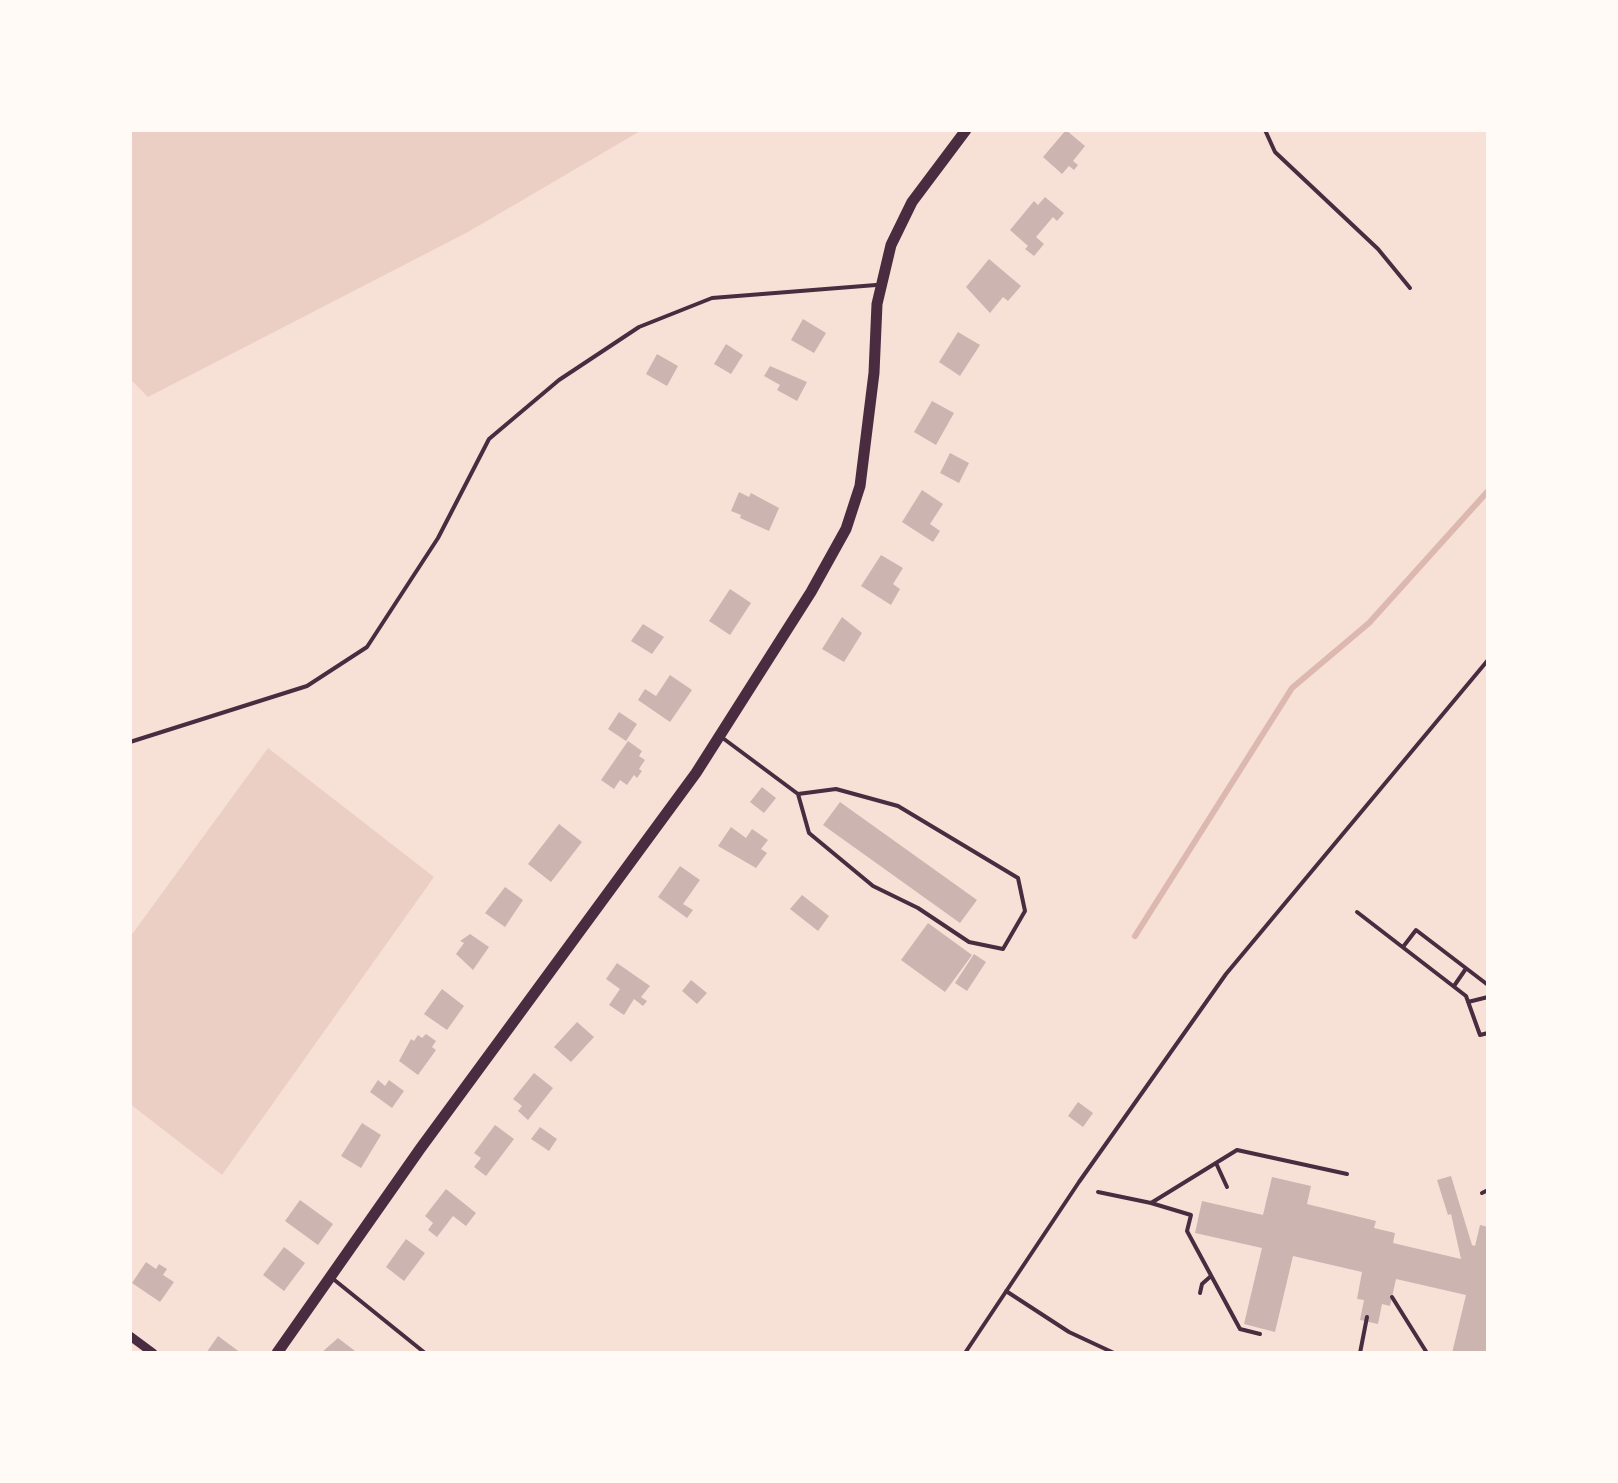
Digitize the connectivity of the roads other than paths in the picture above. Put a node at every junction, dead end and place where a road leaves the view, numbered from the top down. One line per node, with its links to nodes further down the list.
1 (966, 130): 3 (street)
2 (1265, 130): 4 (lane)
3 (881, 285): 6 (street); 7 (lane)
4 (1410, 288)
5 (1488, 660): 10 (lane)
6 (720, 736): 8 (lane); 9 (street)
7 (130, 742)
8 (798, 794): 8 (lane)
9 (332, 1278): 13 (street); 14 (lane)
10 (1006, 1291): 15 (lane); 16 (lane)
11 (130, 1336): 12 (street)
12 (153, 1353)
13 (278, 1353)
14 (426, 1353)
15 (965, 1353)
16 (1114, 1353)

